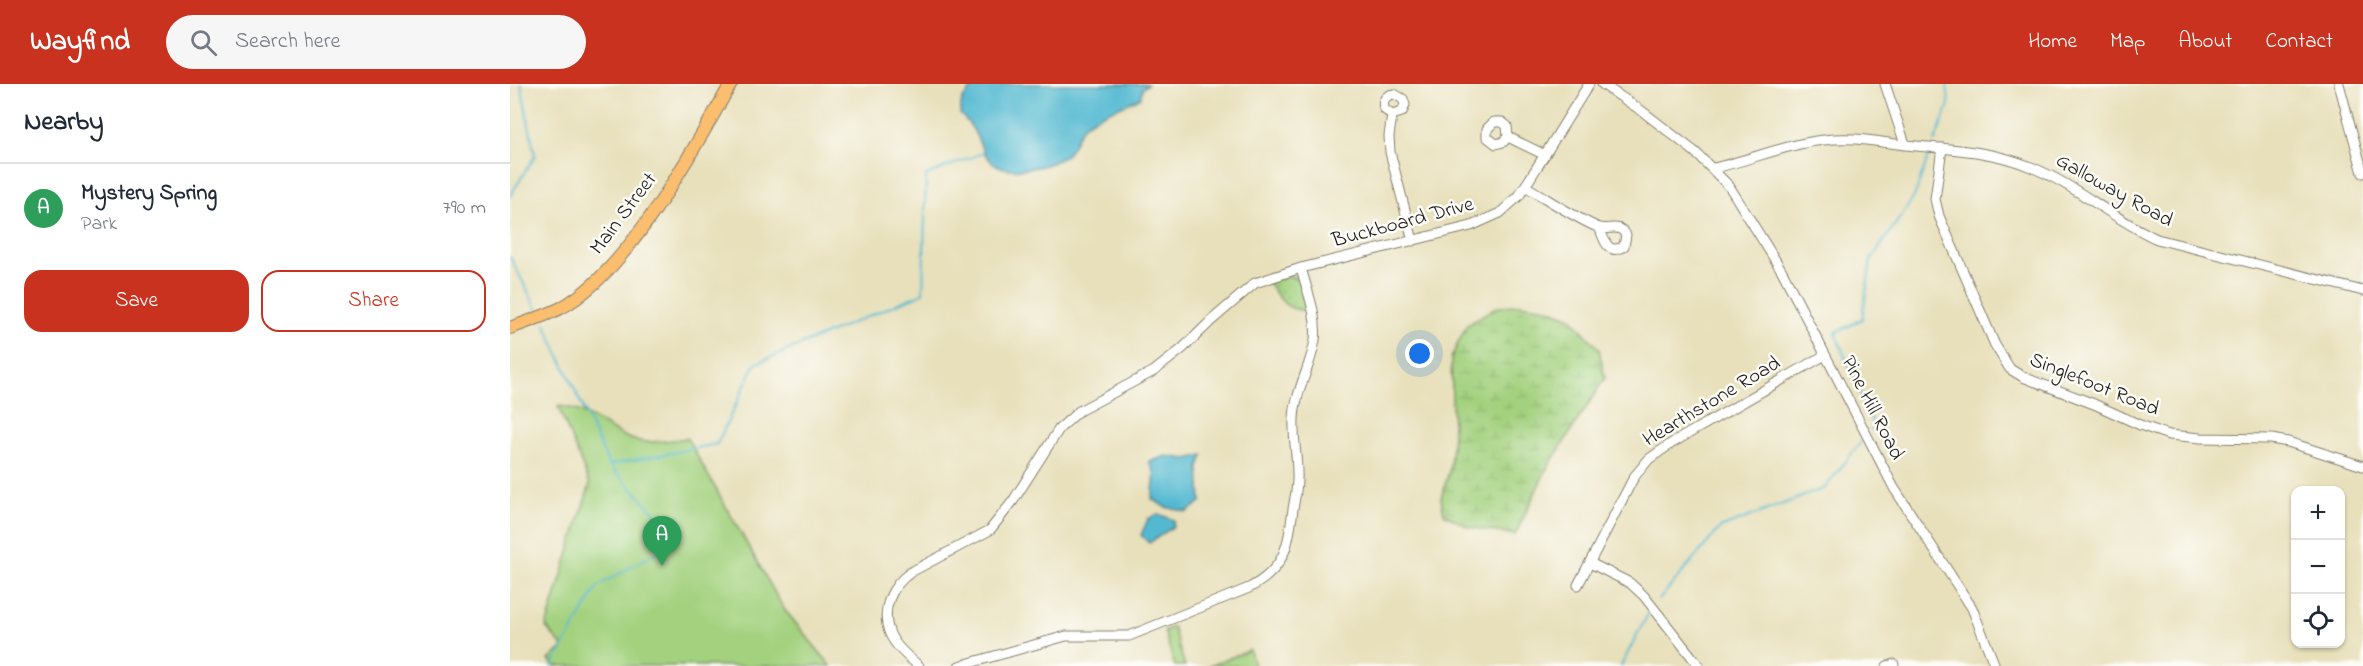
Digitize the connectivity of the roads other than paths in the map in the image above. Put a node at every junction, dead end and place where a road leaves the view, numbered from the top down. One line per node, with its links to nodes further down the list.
1 (732, 84): 18 (main road, Main Street)
2 (1589, 84): 10 (street, Buckboard Drive)
3 (1602, 84): 11 (street, Pine Hill Road)
4 (1885, 84): 8 (street)
5 (2338, 84): 12 (street)
6 (1392, 115): 15 (street)
7 (1508, 137): 10 (street)
8 (1905, 144): 9 (street, Galloway Road); 11 (street, Galloway Road)
9 (1942, 148): 17 (street, Galloway Road); 20 (street, Singlefoot Road)
10 (1545, 155): 13 (street, Buckboard Drive)
11 (1714, 168): 19 (street, Pine Hill Road)
12 (2363, 173)
13 (1525, 186): 14 (street); 15 (street, Buckboard Drive)
14 (1600, 229)
15 (1413, 241): 16 (street, Buckboard Drive)
16 (1301, 268): 23 (street, Buckboard Drive); 24 (street)
17 (2363, 291)
18 (510, 328)
19 (1825, 355): 21 (street, Hearthstone Road); 26 (street, Pine Hill Road)
20 (2363, 466)
21 (1590, 563): 22 (street, Hearthstone Road); 25 (street)
22 (1578, 585)
23 (919, 666)
24 (959, 666)
25 (1700, 666)
26 (1995, 666)

